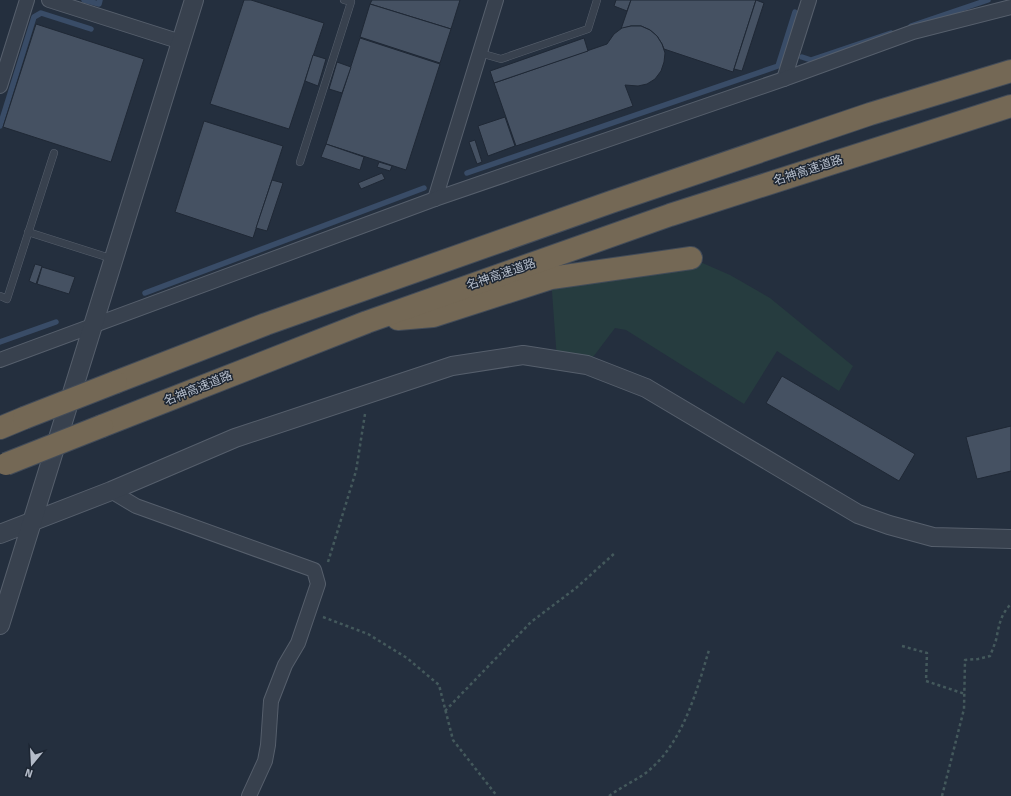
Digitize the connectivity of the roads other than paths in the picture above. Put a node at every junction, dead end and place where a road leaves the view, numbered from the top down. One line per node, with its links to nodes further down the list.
1 (27, 0): 11 (street)
2 (49, 0): 9 (street)
3 (194, 0): 9 (street)
4 (344, 0): 17 (lane)
5 (496, 0): 10 (street)
6 (597, 0): 10 (lane)
7 (809, 0): 13 (street)
8 (1011, 7): 13 (street)
9 (181, 42): 21 (street)
10 (480, 53): 18 (street)
11 (3, 64): 14 (street)
12 (1011, 71): 26 (highway, bridge)
13 (784, 79): 18 (street)
14 (0, 86)
15 (1011, 106): 23 (highway, 名神高速道路)
16 (54, 153): 19 (lane)
17 (300, 162)
18 (435, 199): 24 (street)
19 (28, 232): 21 (lane); 22 (lane)
20 (691, 258): 23 (highway)
21 (113, 259): 24 (street)
22 (0, 296)
23 (367, 322): 27 (highway, 名神高速道路, bridge)
24 (92, 326): 25 (street); 29 (street)
25 (0, 360)
26 (0, 428)
27 (3, 465)
28 (111, 491): 29 (street); 31 (street); 33 (street)
29 (32, 521): 30 (street); 32 (street)
30 (0, 534)
31 (1011, 538)
32 (0, 626)
33 (249, 796)

